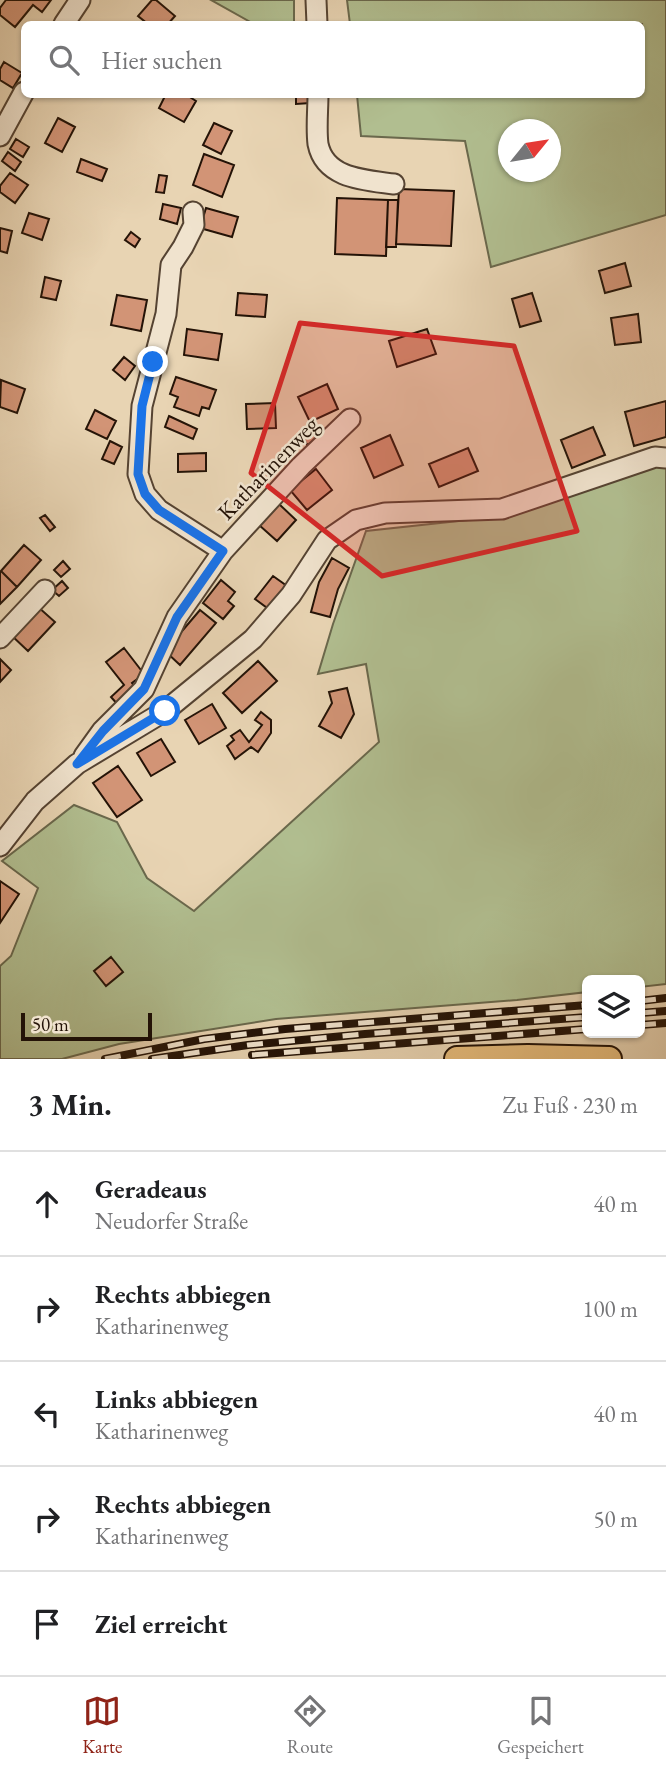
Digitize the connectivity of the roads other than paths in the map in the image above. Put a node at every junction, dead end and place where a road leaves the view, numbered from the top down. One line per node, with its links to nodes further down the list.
1 (80, 0): 3 (street)
2 (316, 0): 4 (street)
3 (66, 21)
4 (317, 21)
5 (21, 98): 7 (street)
6 (318, 98): 8 (street)
7 (0, 136)
8 (394, 184)
9 (193, 212): 12 (street, Katharinenweg)
10 (350, 419): 12 (street, Katharinenweg)
11 (666, 458): 15 (street)
12 (223, 551): 15 (street, Katharinenweg)
13 (45, 590): 14 (street)
14 (0, 638)
15 (77, 764): 16 (street)
16 (0, 846)
17 (457, 1059): 18 (main road)
18 (609, 1059)

